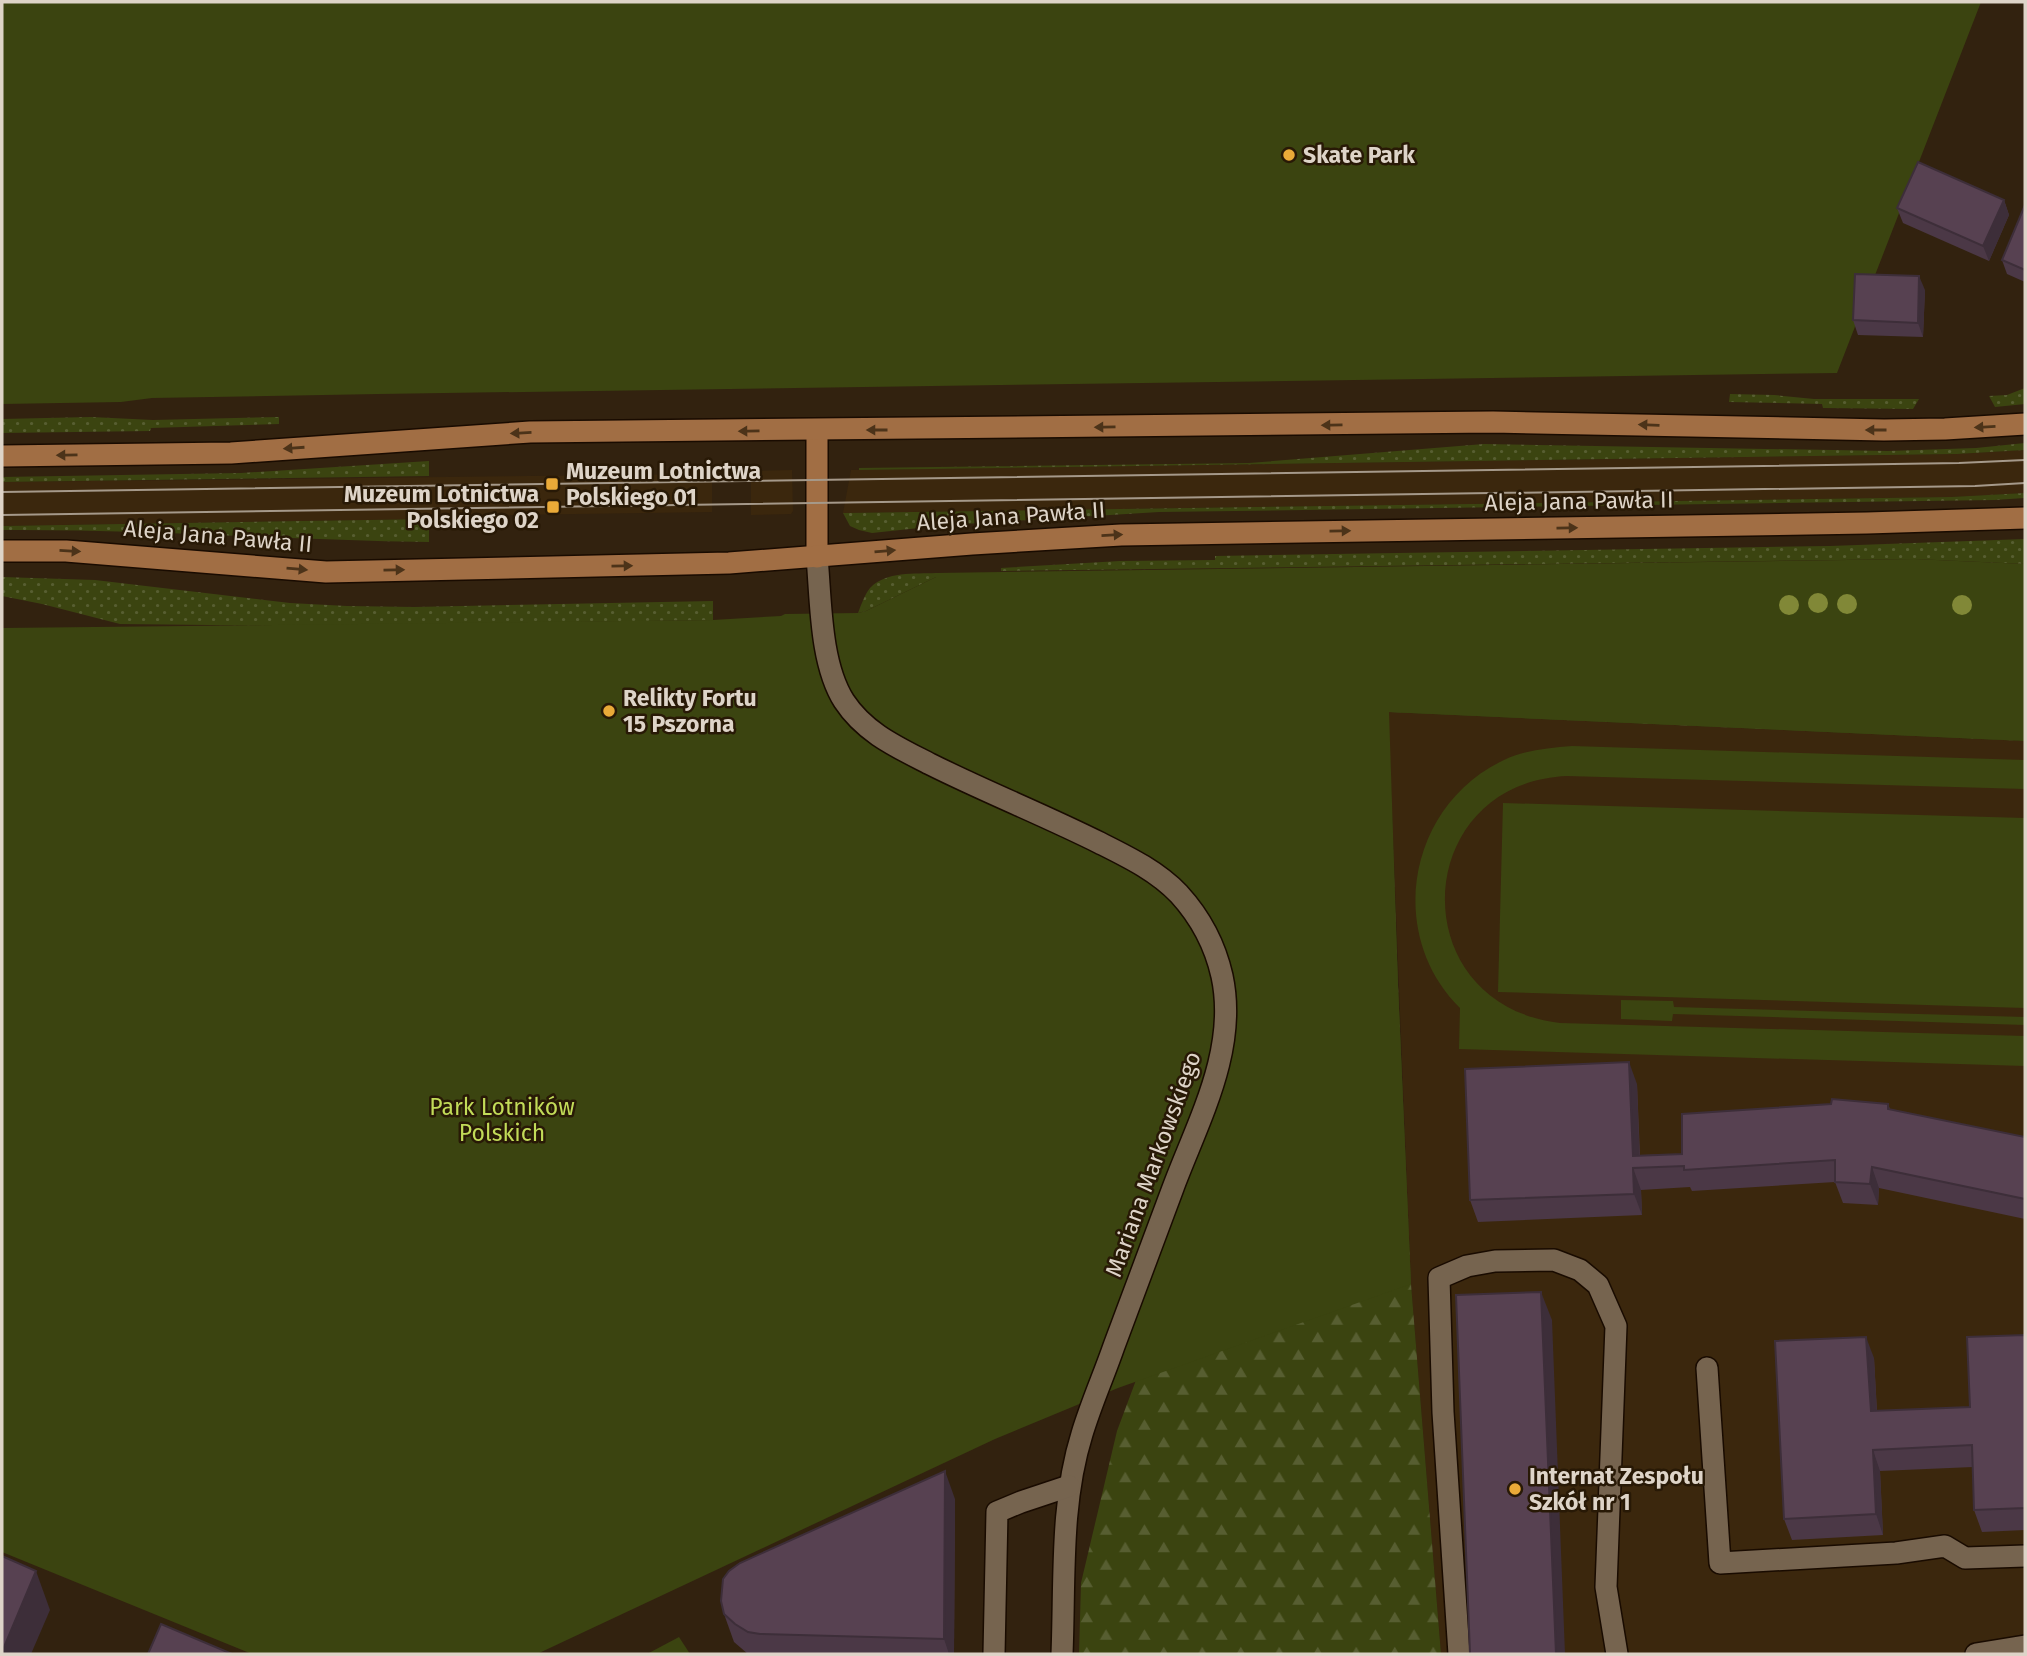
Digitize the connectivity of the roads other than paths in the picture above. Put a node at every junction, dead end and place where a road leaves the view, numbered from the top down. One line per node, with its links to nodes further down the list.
1 (2025, 424): 2 (main road, one-way to 2)
2 (817, 430): 3 (main road, one-way to 3); 6 (main road)
3 (2, 456)
4 (2025, 518): 6 (main road, Aleja Jana Pawła II, one-way to 4)
5 (2, 551): 6 (main road, Aleja Jana Pawła II, one-way to 6)
6 (817, 557): 8 (street, Mariana Markowskiego)
7 (1707, 1367): 9 (street)
8 (1069, 1486): 11 (street); 12 (street, Mariana Markowskiego)
9 (2025, 1556)
10 (2025, 1646): 15 (street)
11 (994, 1654)
12 (1062, 1654)
13 (1459, 1654): 14 (street)
14 (1617, 1654)
15 (1976, 1654)

